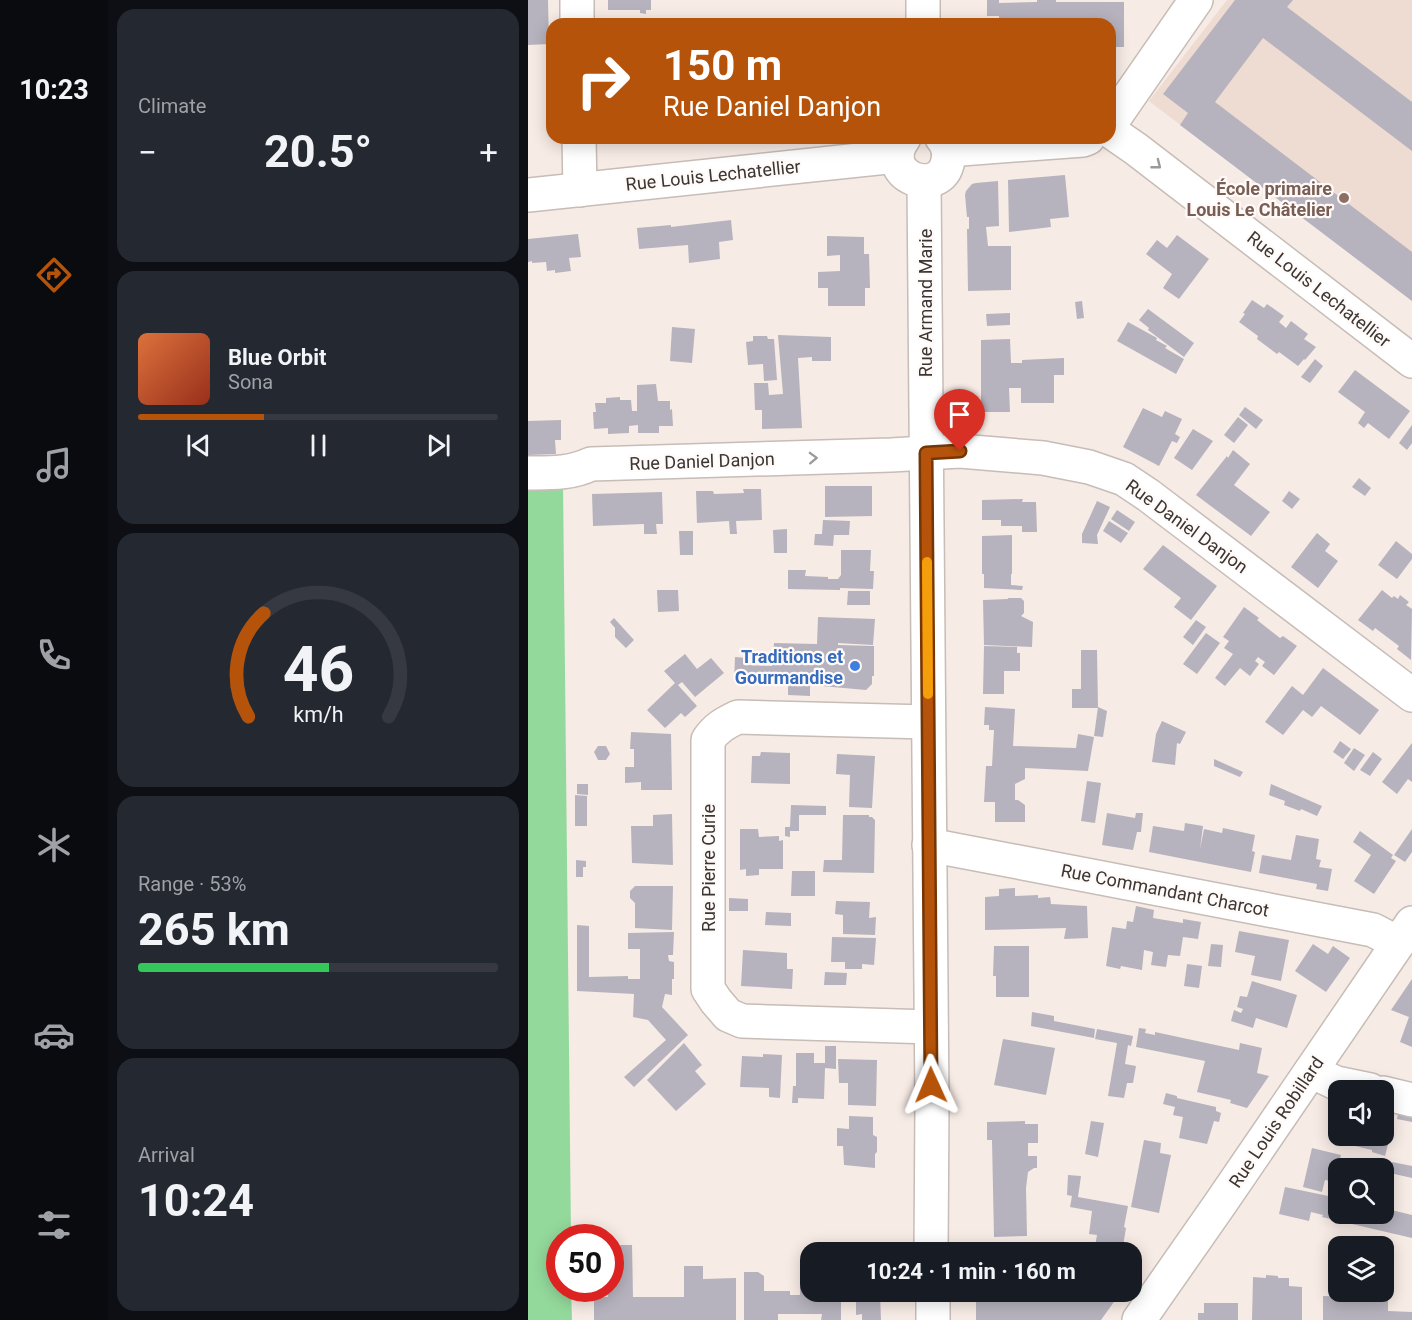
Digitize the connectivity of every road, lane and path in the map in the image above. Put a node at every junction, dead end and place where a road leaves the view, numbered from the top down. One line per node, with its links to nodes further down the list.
1 (577, 0): 4 (street)
2 (923, 0): 5 (street)
3 (1196, 0): 6 (street)
4 (577, 18)
5 (923, 18)
6 (1116, 115)
7 (1116, 135): 14 (street, Rue Louis Lechatellier, one-way to 14)
8 (579, 144): 12 (street)
9 (945, 144): 11 (street)
10 (901, 147): 11 (street); 12 (street, Rue Louis Lechatellier)
11 (924, 181): 15 (street, Rue Armand Marie)
12 (580, 190): 13 (street, Rue Louis Lechatellier)
13 (528, 195)
14 (1412, 361)
15 (926, 453): 16 (street, Rue Daniel Danjon, one-way to 15); 17 (street, Rue Daniel Danjon); 18 (street, Rue Armand Marie)
16 (528, 474)
17 (1412, 694)
18 (928, 722): 19 (street, Rue Armand Marie); 21 (street, Rue Pierre Curie)
19 (929, 845): 20 (street, Rue Commandant Charcot); 21 (street, Rue Armand Marie)
20 (1405, 933): 22 (street, Rue Louis Robillard)
21 (931, 1027): 26 (street, Rue Armand Marie)
22 (1311, 1071): 23 (street); 29 (street, Rue Louis Robillard)
23 (1330, 1080)
24 (1394, 1096): 25 (street)
25 (1412, 1100)
26 (931, 1242)
27 (933, 1302): 28 (street)
28 (933, 1320)
29 (1139, 1320)

